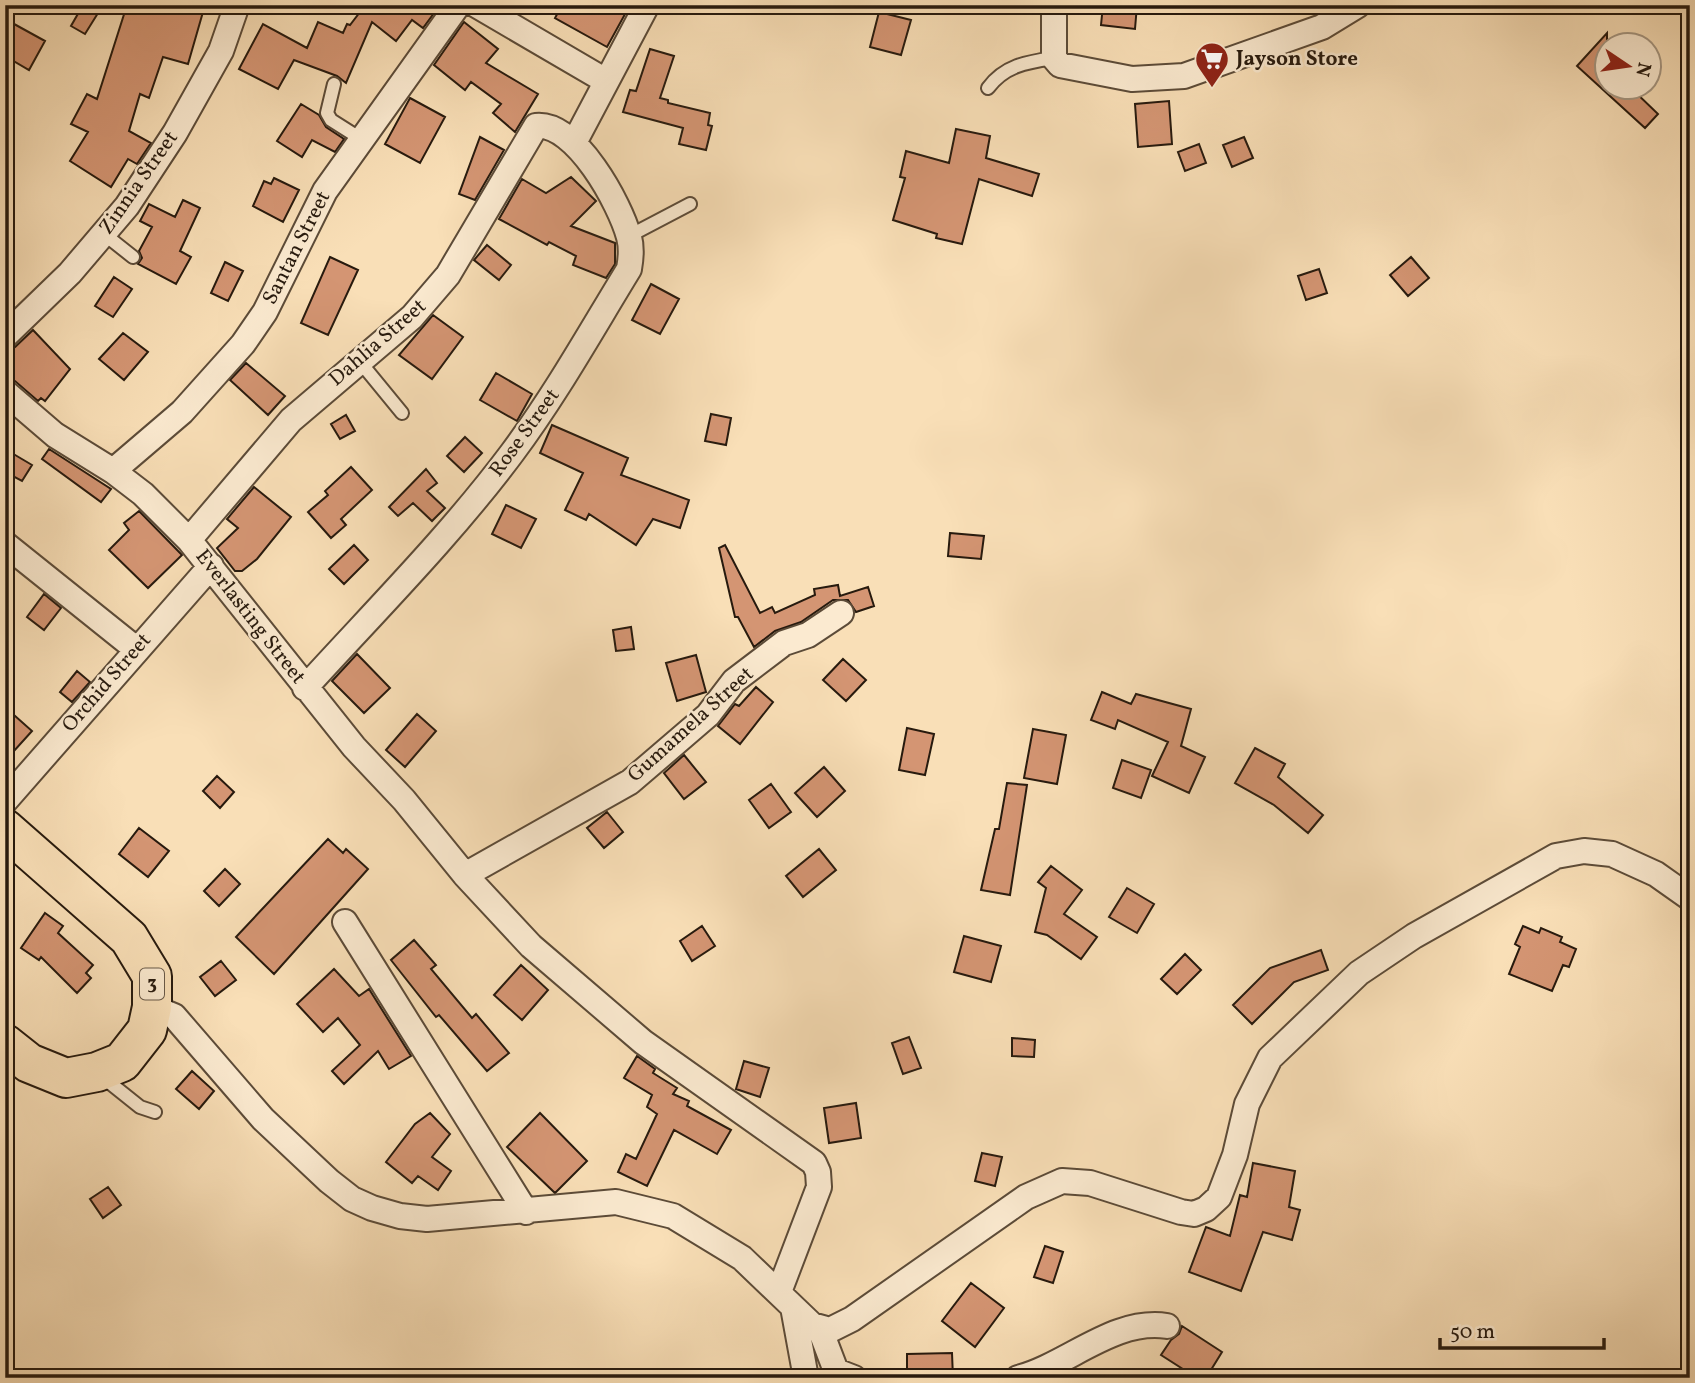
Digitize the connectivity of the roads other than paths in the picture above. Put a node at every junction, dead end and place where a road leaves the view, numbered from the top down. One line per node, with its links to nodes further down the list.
1 (237, 5): 14 (street, Zinnia Street)
2 (458, 5): 11 (street, Santan Street)
3 (476, 5): 8 (street)
4 (647, 5): 8 (street)
5 (1054, 5): 7 (street)
6 (1358, 5): 7 (street)
7 (1054, 58): 10 (lane)
8 (606, 81): 12 (street)
9 (334, 84): 11 (lane)
10 (988, 88)
11 (361, 139): 21 (street, Santan Street)
12 (574, 143): 15 (street, Rose Street); 18 (street, Dahlia Street)
13 (690, 204): 15 (lane)
14 (104, 234): 16 (lane); 17 (street, Zinnia Street)
15 (629, 236): 27 (street, Rose Street)
16 (133, 257)
17 (5, 336)
18 (361, 363): 20 (lane); 22 (street, Dahlia Street)
19 (5, 391): 21 (street, Everlasting Street)
20 (402, 413)
21 (113, 471): 22 (street, Everlasting Street)
22 (189, 540): 24 (street, Everlasting Street)
23 (5, 544): 26 (street)
24 (211, 566): 26 (street, Orchid Street); 27 (street, Everlasting Street)
25 (841, 613): 30 (street, Gumamela Street)
26 (136, 649): 28 (street, Orchid Street)
27 (304, 688): 30 (street, Everlasting Street)
28 (5, 801)
29 (5, 829): 33 (highway, 3)
30 (465, 875): 38 (street, Everlasting Street)
31 (1690, 898): 40 (street)
32 (345, 922): 37 (street)
33 (152, 1007): 35 (highway, 3); 37 (street)
34 (5, 1044): 35 (highway, 3)
35 (97, 1072): 36 (lane)
36 (155, 1112)
37 (526, 1212): 38 (street)
38 (786, 1300): 40 (street); 41 (street)
39 (1167, 1326): 43 (street)
40 (820, 1329): 42 (street)
41 (806, 1378)
42 (854, 1378)
43 (1018, 1378)

